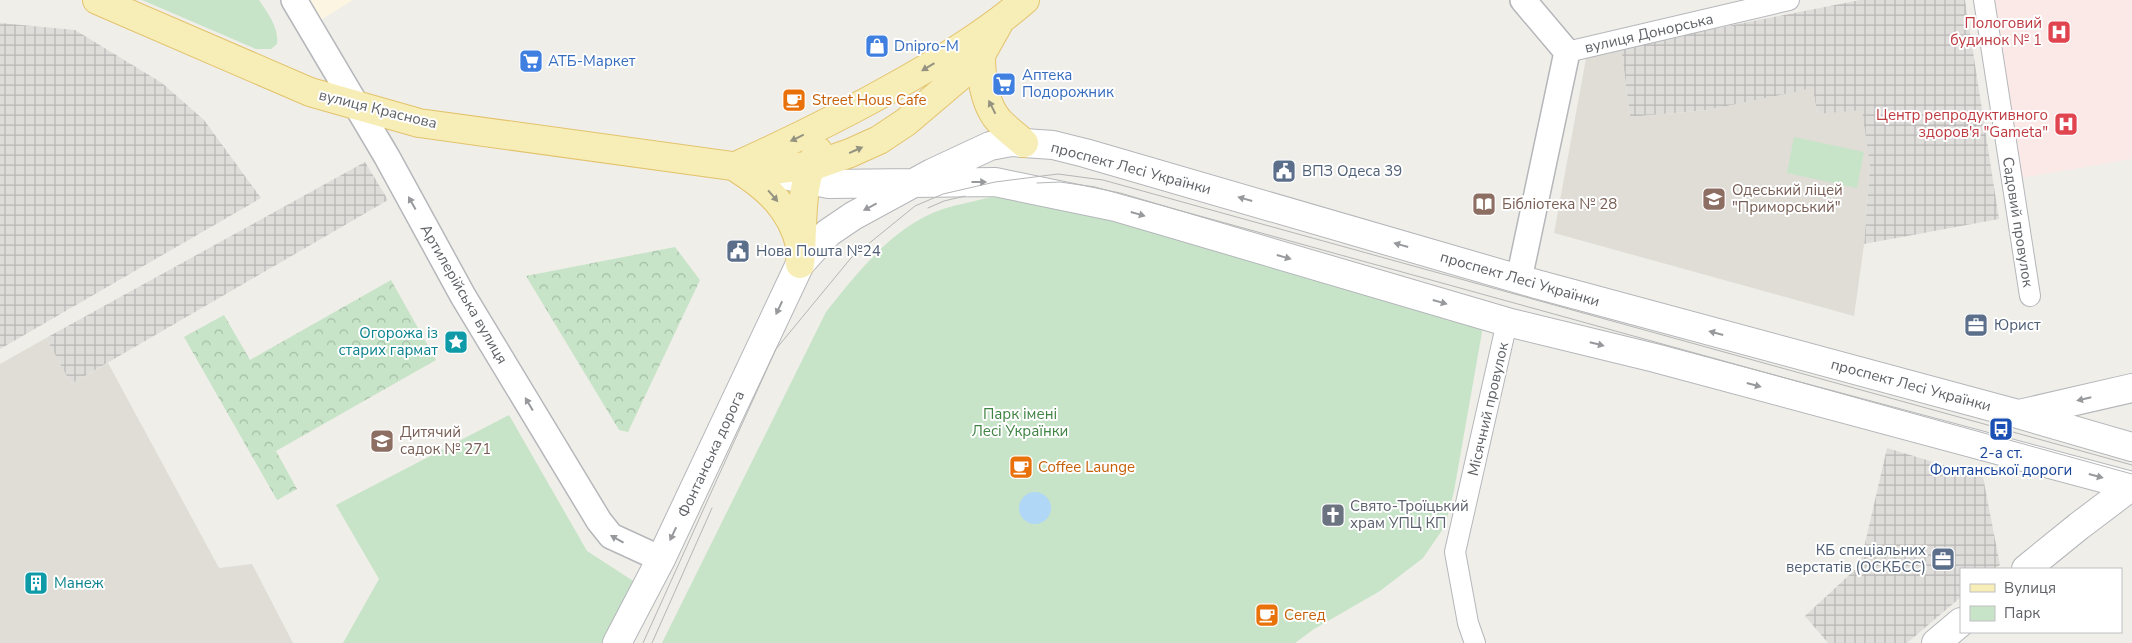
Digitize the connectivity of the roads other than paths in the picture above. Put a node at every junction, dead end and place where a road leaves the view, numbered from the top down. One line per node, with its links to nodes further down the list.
1 (97, 0): 10 (main road, вулиця Краснова)
2 (294, 0): 10 (street, Артилерійська вулиця)
3 (1025, 0): 7 (main road)
4 (1523, 0): 8 (street, вулиця Донорська)
5 (1789, 0): 8 (street, вулиця Донорська)
6 (1984, 0): 19 (street, Садовий провулок)
7 (999, 23): 9 (main road, вулиця Краснова); 11 (main road, one-way to 11)
8 (1567, 52): 18 (street, вулиця Донорська)
9 (981, 54): 12 (main road, one-way to 9); 14 (main road, вулиця Краснова, one-way to 9)
10 (355, 105): 13 (main road, вулиця Краснова); 25 (street, Артилерійська вулиця, one-way to 10)
11 (840, 116): 13 (main road, one-way to 13); 14 (main road)
12 (1024, 143): 15 (main road, проспект Лесі Українки); 16 (main road); 18 (main road, проспект Лесі Українки, one-way to 12)
13 (734, 166): 14 (main road, вулиця Краснова); 17 (main road, one-way to 17)
14 (808, 173): 15 (main road, проспект Лесі Українки); 17 (main road)
15 (913, 184): 16 (main road, проспект Лесі Українки, one-way to 16); 17 (main road, проспект Лесі Українки, one-way to 17)
16 (1028, 188): 20 (main road, проспект Лесі Українки, one-way to 20)
17 (801, 257): 25 (main road, Фонтанська дорога, one-way to 25)
18 (1520, 279): 22 (main road, проспект Лесі Українки, one-way to 18)
19 (2030, 296)
20 (1508, 322): 24 (main road, проспект Лесі Українки, one-way to 24); 29 (street, Місячний провулок)
21 (2132, 388): 22 (main road, one-way to 22)
22 (2018, 414): 23 (main road, проспект Лесі Українки)
23 (2132, 447)
24 (2132, 486): 26 (main road)
25 (661, 560): 28 (main road, Фонтанська дорога)
26 (2027, 568)
27 (1960, 623): 30 (main road)
28 (617, 643)
29 (1475, 643)
30 (1936, 643)

